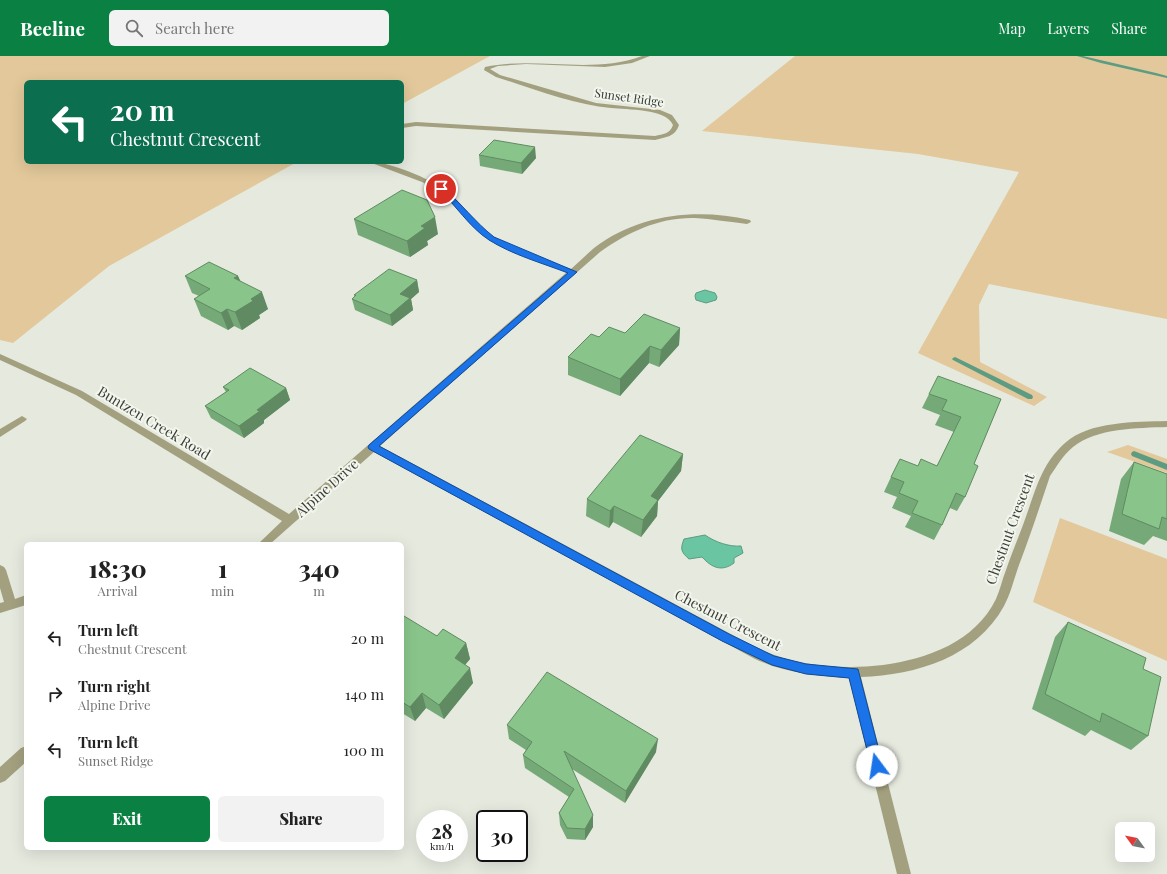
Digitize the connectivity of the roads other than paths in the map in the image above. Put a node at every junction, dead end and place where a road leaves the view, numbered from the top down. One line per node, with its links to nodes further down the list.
1 (647, 56): 2 (street, Sunset Ridge)
2 (404, 126)
3 (378, 164): 5 (street)
4 (747, 222): 5 (street, Alpine Drive)
5 (573, 272): 10 (street, Alpine Drive)
6 (0, 357): 11 (street, Buntzen Creek Road)
7 (22, 419): 9 (street)
8 (1167, 424): 17 (street, Chestnut Crescent)
9 (0, 434)
10 (373, 447): 11 (street, Alpine Drive); 17 (street, Chestnut Crescent)
11 (290, 520): 12 (street, Alpine Drive)
12 (265, 542)
13 (0, 570): 15 (street)
14 (24, 601): 15 (street)
15 (12, 605): 16 (street)
16 (0, 608)
17 (854, 673): 20 (street)
18 (24, 755): 19 (street)
19 (0, 776)
20 (904, 874)

